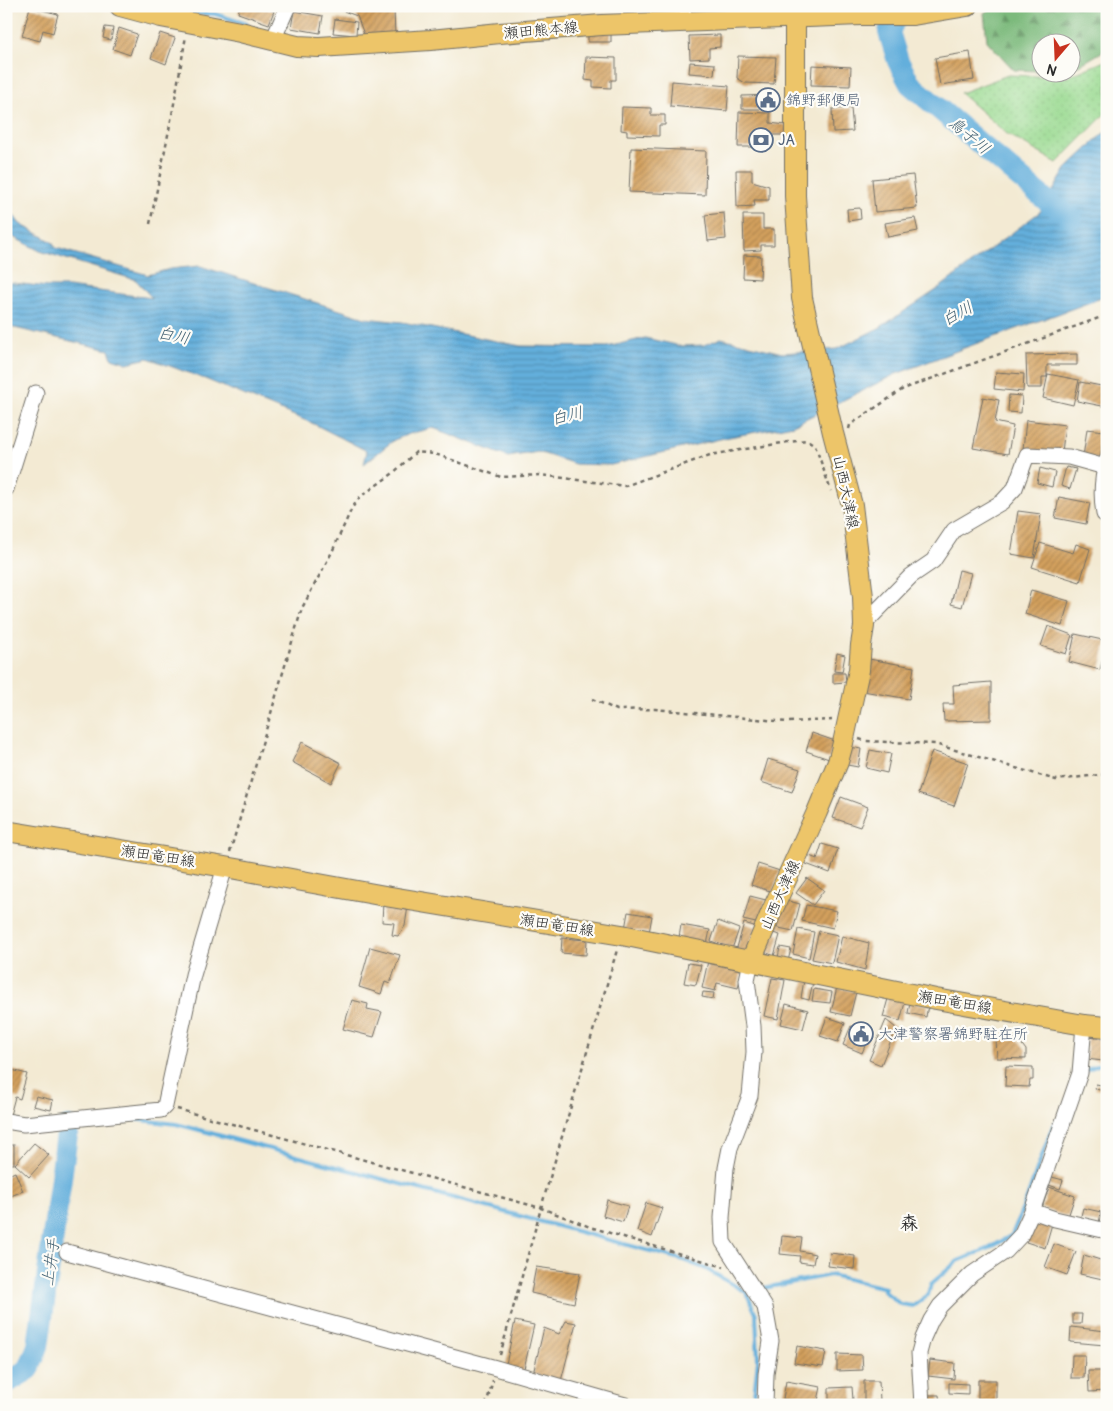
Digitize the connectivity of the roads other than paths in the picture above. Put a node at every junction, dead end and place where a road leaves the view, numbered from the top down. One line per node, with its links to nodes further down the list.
1 (120, 6): 8 (main road, 瀬田熊本線)
2 (288, 6): 8 (street)
3 (967, 6): 5 (main road, 瀬田熊本線)
4 (863, 11): 5 (main road, 瀬田熊本線); 6 (main road, 瀬田熊本線)
5 (913, 11)
6 (796, 12): 7 (main road, 瀬田熊本線); 13 (main road, 山西大津線)
7 (684, 14): 8 (main road, 瀬田熊本線)
8 (273, 40)
9 (36, 393): 11 (street)
10 (1106, 464): 12 (street); 13 (street)
11 (6, 489)
12 (1107, 516)
13 (864, 626): 16 (main road, 山西大津線)
14 (6, 831): 15 (main road, 瀬田竜田線)
15 (225, 867): 16 (main road, 瀬田竜田線); 19 (street)
16 (751, 961): 17 (main road, 瀬田竜田線); 24 (street)
17 (1084, 1025): 18 (main road, 瀬田竜田線); 20 (street)
18 (1107, 1027)
19 (6, 1121)
20 (1032, 1211): 21 (street); 25 (street)
21 (1107, 1231)
22 (67, 1252): 23 (street)
23 (625, 1405)
24 (764, 1405)
25 (922, 1405)

